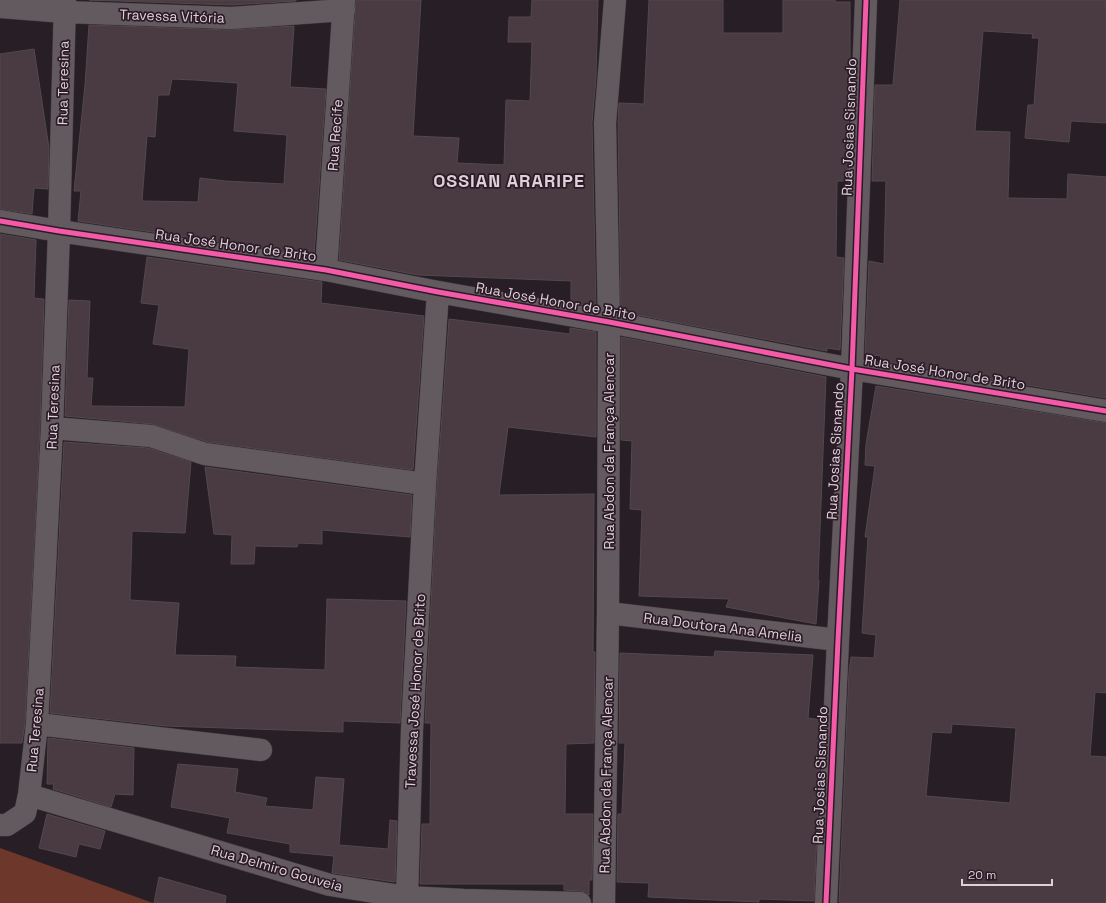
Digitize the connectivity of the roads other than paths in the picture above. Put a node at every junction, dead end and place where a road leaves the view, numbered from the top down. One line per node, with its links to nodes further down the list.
1 (615, 0): 11 (street, Rua Abdon da França Alencar)
2 (866, 0): 12 (street, Rua Josias Sisnando)
3 (344, 5): 6 (street, Travessa Vitória); 9 (street, Rua Recife)
4 (65, 6): 5 (street, Travessa Vitória); 6 (street, Travessa Vitória); 8 (street, Rua Teresina)
5 (0, 7)
6 (230, 9)
7 (0, 221): 8 (street, Rua José Honor de Brito)
8 (59, 231): 9 (street, Rua José Honor de Brito); 14 (street, Rua Teresina)
9 (326, 270): 10 (street, Rua José Honor de Brito)
10 (438, 292): 11 (street, Rua José Honor de Brito); 15 (street, Travessa José Honor de Brito)
11 (609, 322): 12 (street, Rua José Honor de Brito); 16 (street, Rua Abdon da França Alencar)
12 (852, 369): 13 (street, Rua José Honor de Brito); 17 (street, Rua Josias Sisnando)
13 (1106, 411)
14 (52, 428): 15 (street); 18 (street, Rua Teresina)
15 (425, 484): 22 (street, Travessa José Honor de Brito)
16 (608, 613): 17 (street, Rua Doutora Ana Amelia); 24 (street, Rua Abdon da França Alencar)
17 (838, 640): 25 (street, Rua Josias Sisnando)
18 (36, 724): 19 (street); 20 (street, Rua Teresina)
19 (261, 750)
20 (27, 804): 21 (street); 22 (street, Rua Delmiro Gouveia)
21 (0, 824)
22 (407, 897): 23 (street, Rua Delmiro Gouveia)
23 (580, 903)
24 (604, 903)
25 (826, 903)

